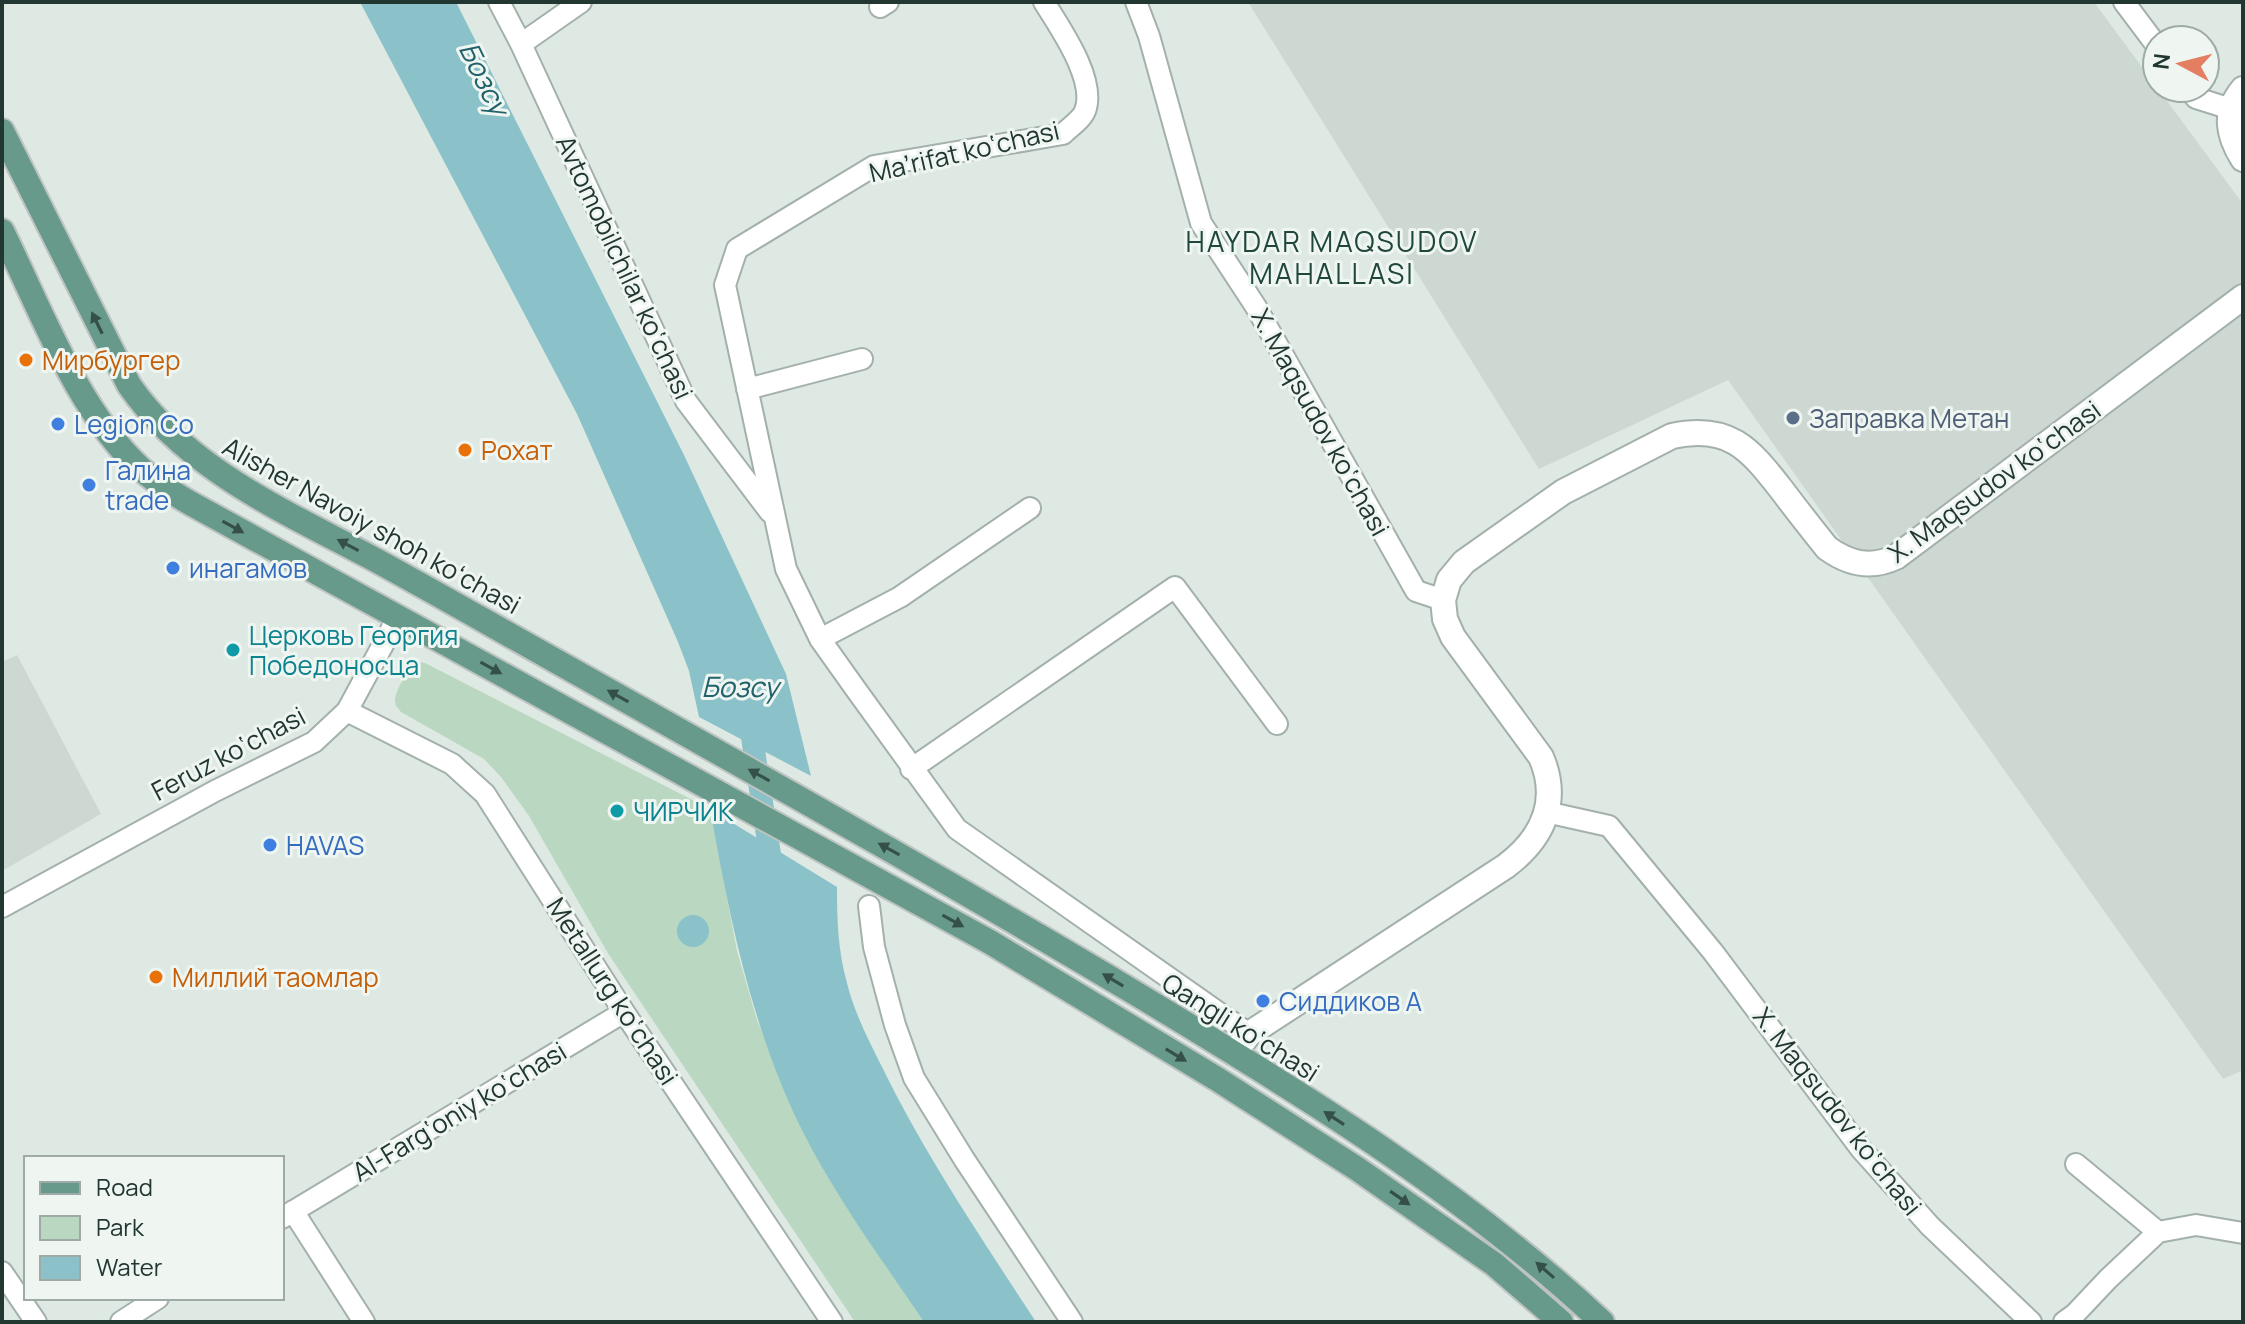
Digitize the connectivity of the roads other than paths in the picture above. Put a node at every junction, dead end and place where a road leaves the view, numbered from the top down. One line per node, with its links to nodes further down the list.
1 (499, 2): 7 (street, Avtomobilchilar ko‘chasi)
2 (581, 2): 7 (street)
3 (1044, 2): 14 (street, Maʼrifat ko‘chasi)
4 (1136, 2): 18 (street, X. Maqsudov ko‘chasi)
5 (2124, 2): 6 (street)
6 (2141, 25)
7 (521, 44): 16 (street, Avtomobilchilar ko‘chasi)
8 (2237, 99): 10 (street)
9 (2, 131): 17 (main road, Alisher Navoiy shoh koʻchasi, one-way to 9)
10 (2243, 159)
11 (2, 231): 19 (main road, one-way to 19)
12 (2243, 297): 18 (street, X. Maqsudov ko‘chasi)
13 (862, 359): 14 (street)
14 (747, 389): 16 (street, Maʼrifat ko‘chasi)
15 (1030, 508): 20 (street)
16 (775, 518): 20 (street, Maʼrifat ko‘chasi)
17 (416, 582): 19 (main road, Feruz ko‘chasi); 25 (main road, Alisher Navoiy shoh koʻchasi, one-way to 17)
18 (1443, 600): 24 (street)
19 (398, 617): 21 (street, Feruz ko‘chasi); 30 (main road, one-way to 30)
20 (820, 639): 23 (street, Qangli ko‘chasi)
21 (347, 711): 27 (street, Feruz ko‘chasi); 28 (street, Metallurg ko‘chasi)
22 (1277, 724): 23 (street)
23 (911, 769): 29 (street, Qangli ko‘chasi)
24 (1546, 812): 29 (street); 44 (street, X. Maqsudov ko‘chasi)
25 (827, 814): 29 (main road, Qangli ko‘chasi, one-way to 25)
26 (869, 906): 41 (street)
27 (2, 907)
28 (624, 1012): 32 (street, Al-Farg‘oniy ko‘chasi); 40 (street, Metallurg ko‘chasi)
29 (1242, 1043): 30 (main road); 43 (main road, Qangli ko‘chasi, one-way to 29)
30 (1217, 1079): 42 (main road, one-way to 42)
31 (2076, 1164): 33 (street)
32 (288, 1214): 39 (street, Al-Farg‘oniy ko‘chasi)
33 (2158, 1232): 34 (street); 45 (street)
34 (2243, 1233)
35 (2, 1272): 37 (street)
36 (155, 1300): 38 (street)
37 (36, 1322)
38 (121, 1322)
39 (364, 1322)
40 (832, 1322)
41 (1072, 1322)
42 (1561, 1322)
43 (1602, 1322)
44 (2031, 1322)
45 (2064, 1322)

